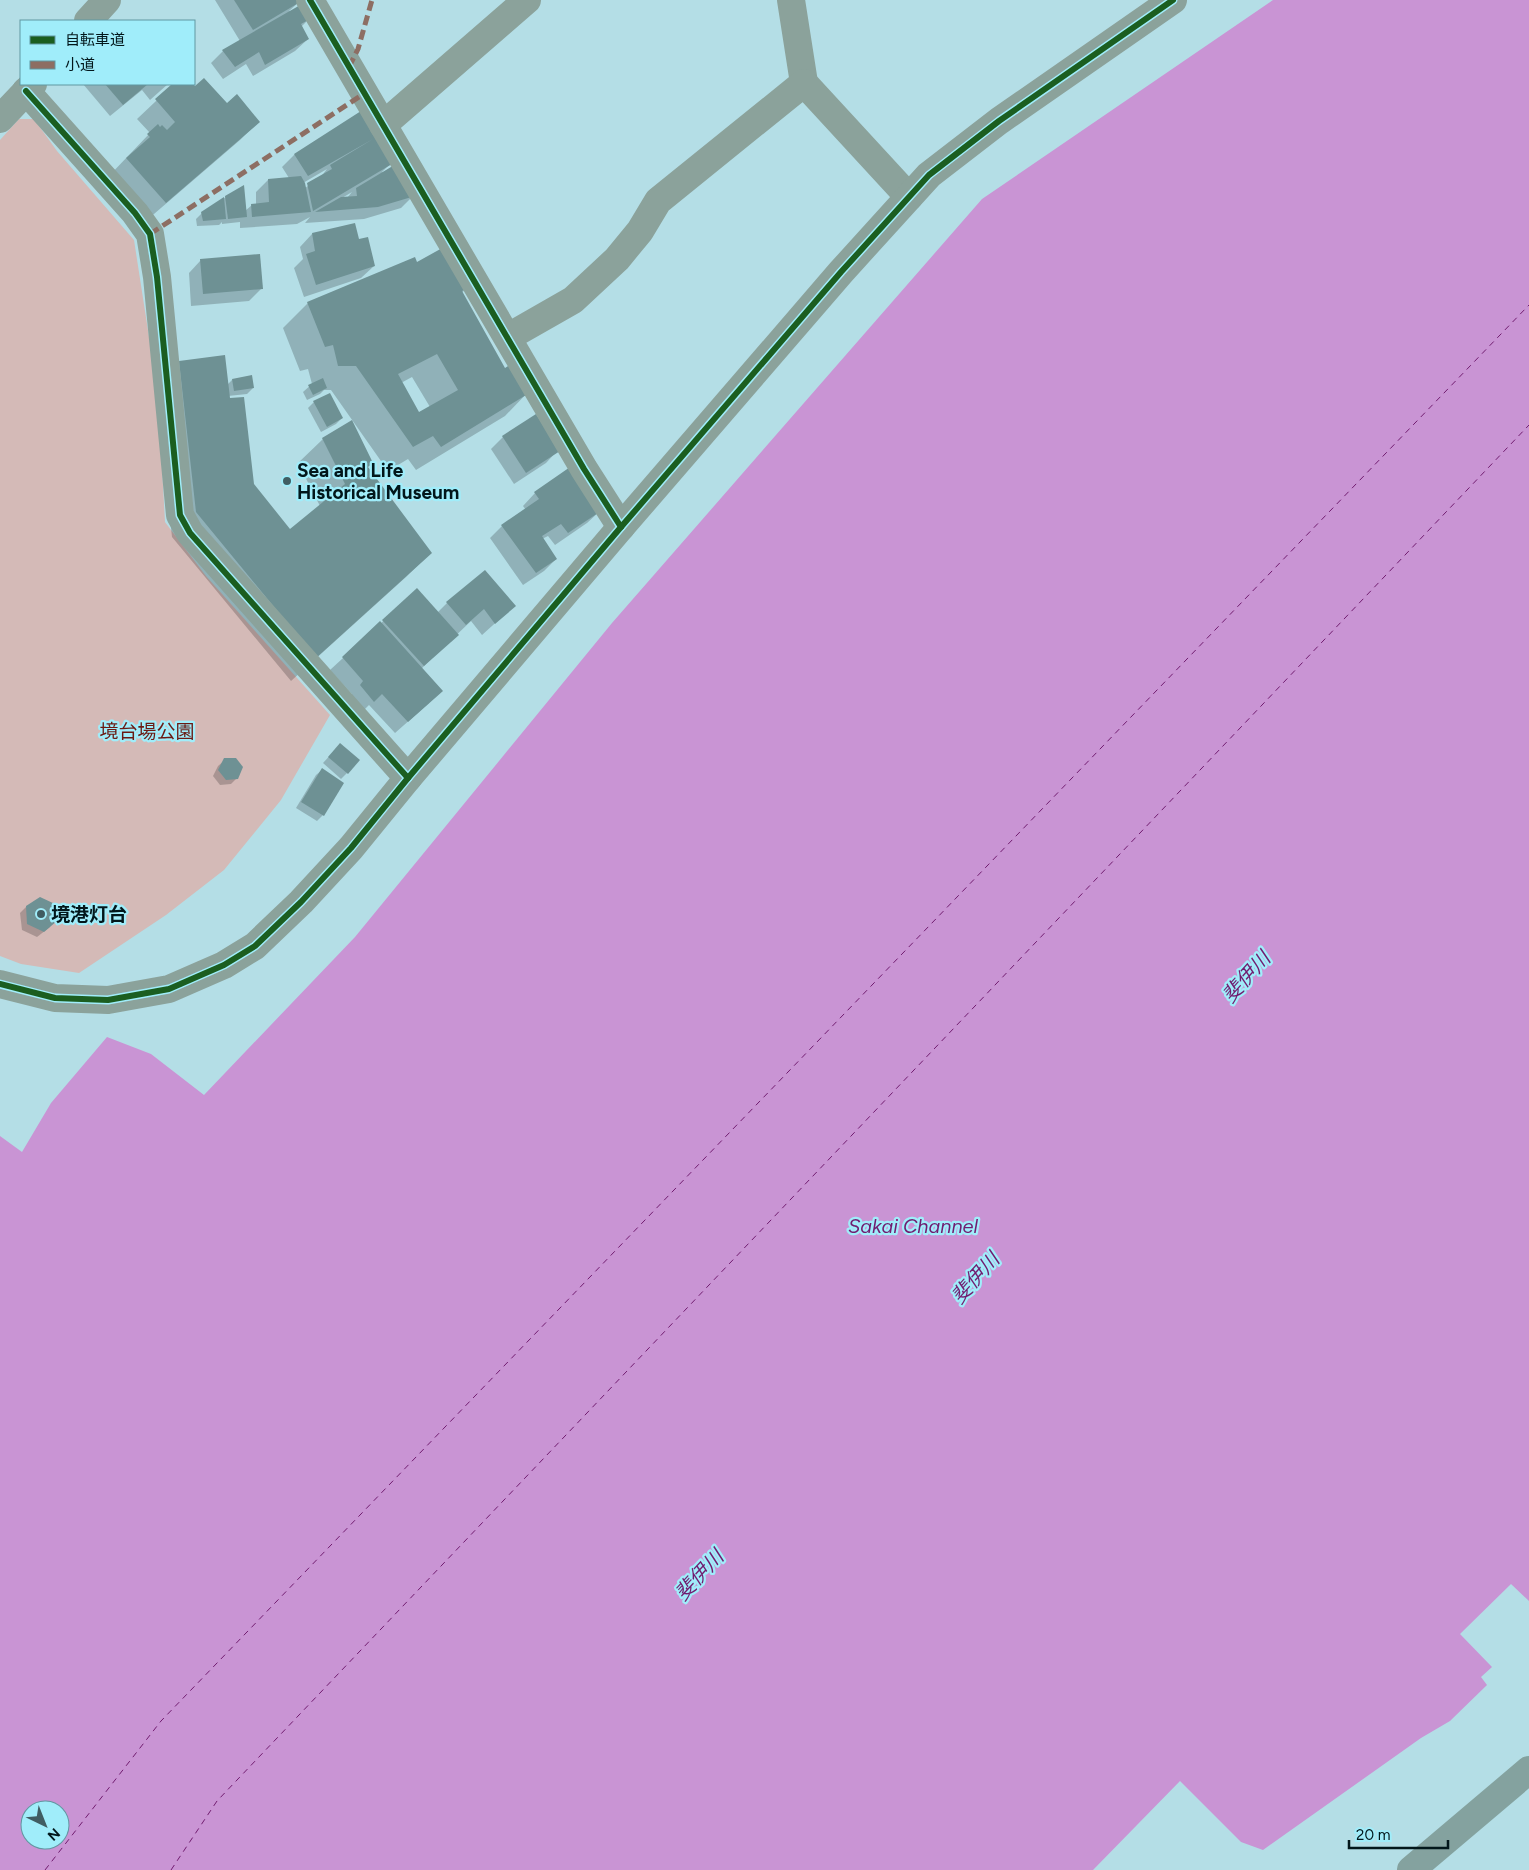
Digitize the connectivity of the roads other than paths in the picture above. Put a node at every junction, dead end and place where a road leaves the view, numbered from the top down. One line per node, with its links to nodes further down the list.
1 (106, 0): 6 (street)
2 (310, 0): 10 (street)
3 (527, 0): 10 (street)
4 (791, 0): 7 (street)
5 (1173, 0): 11 (street)
6 (89, 20)
7 (804, 83): 11 (street); 12 (street)
8 (30, 87): 9 (street); 14 (street)
9 (0, 119)
10 (383, 125): 12 (street)
11 (909, 197): 13 (street)
12 (508, 337): 13 (street)
13 (621, 527): 14 (street)
14 (408, 778): 15 (street)
15 (0, 984)
16 (1529, 1770): 17 (main road)
17 (1411, 1870)

